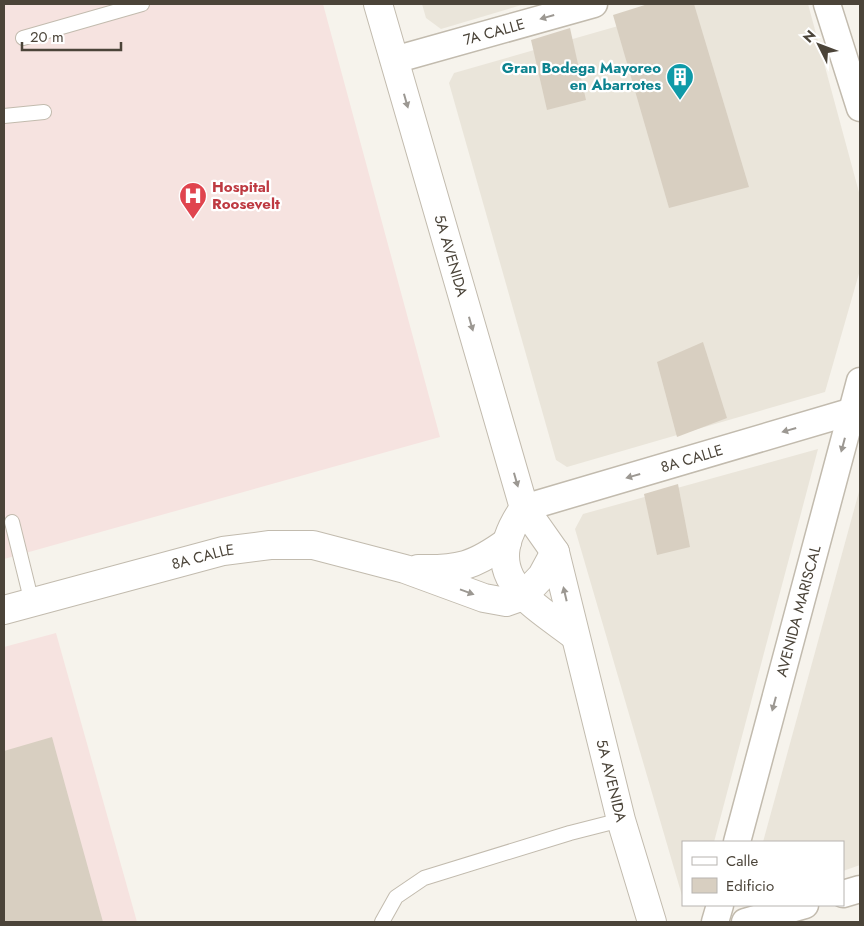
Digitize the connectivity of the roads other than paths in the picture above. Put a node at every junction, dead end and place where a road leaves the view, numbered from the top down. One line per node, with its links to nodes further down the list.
1 (142, 4): 5 (lane)
2 (378, 4): 6 (street, 5A AVENIDA)
3 (594, 4): 6 (street, 7A CALLE, one-way to 6)
4 (827, 4): 7 (street)
5 (23, 38)
6 (394, 60): 12 (street, 5A AVENIDA, one-way to 12)
7 (860, 108)
8 (44, 112): 9 (lane)
9 (4, 116)
10 (860, 382): 11 (street, AVENIDA MARISCAL)
11 (856, 410): 12 (street, 8A CALLE, one-way to 12); 22 (street, AVENIDA MARISCAL, one-way to 22)
12 (524, 508): 14 (street); 15 (street, 5A AVENIDA)
13 (12, 522): 18 (lane)
14 (507, 542): 16 (street, 8A CALLE); 17 (street)
15 (555, 552): 17 (street); 20 (street, 5A AVENIDA, one-way to 15)
16 (405, 569): 17 (street, 8A CALLE, one-way to 17); 18 (street, 8A CALLE)
17 (523, 596): 20 (street)
18 (32, 603): 19 (street, 8A CALLE)
19 (4, 610)
20 (576, 636): 21 (street, 5A AVENIDA)
21 (621, 820): 27 (lane); 28 (street, 5A AVENIDA)
22 (736, 841)
23 (860, 889): 24 (street)
24 (844, 894)
25 (720, 906): 29 (street)
26 (802, 906): 30 (street)
27 (382, 922)
28 (652, 922)
29 (715, 922)
30 (745, 922)

